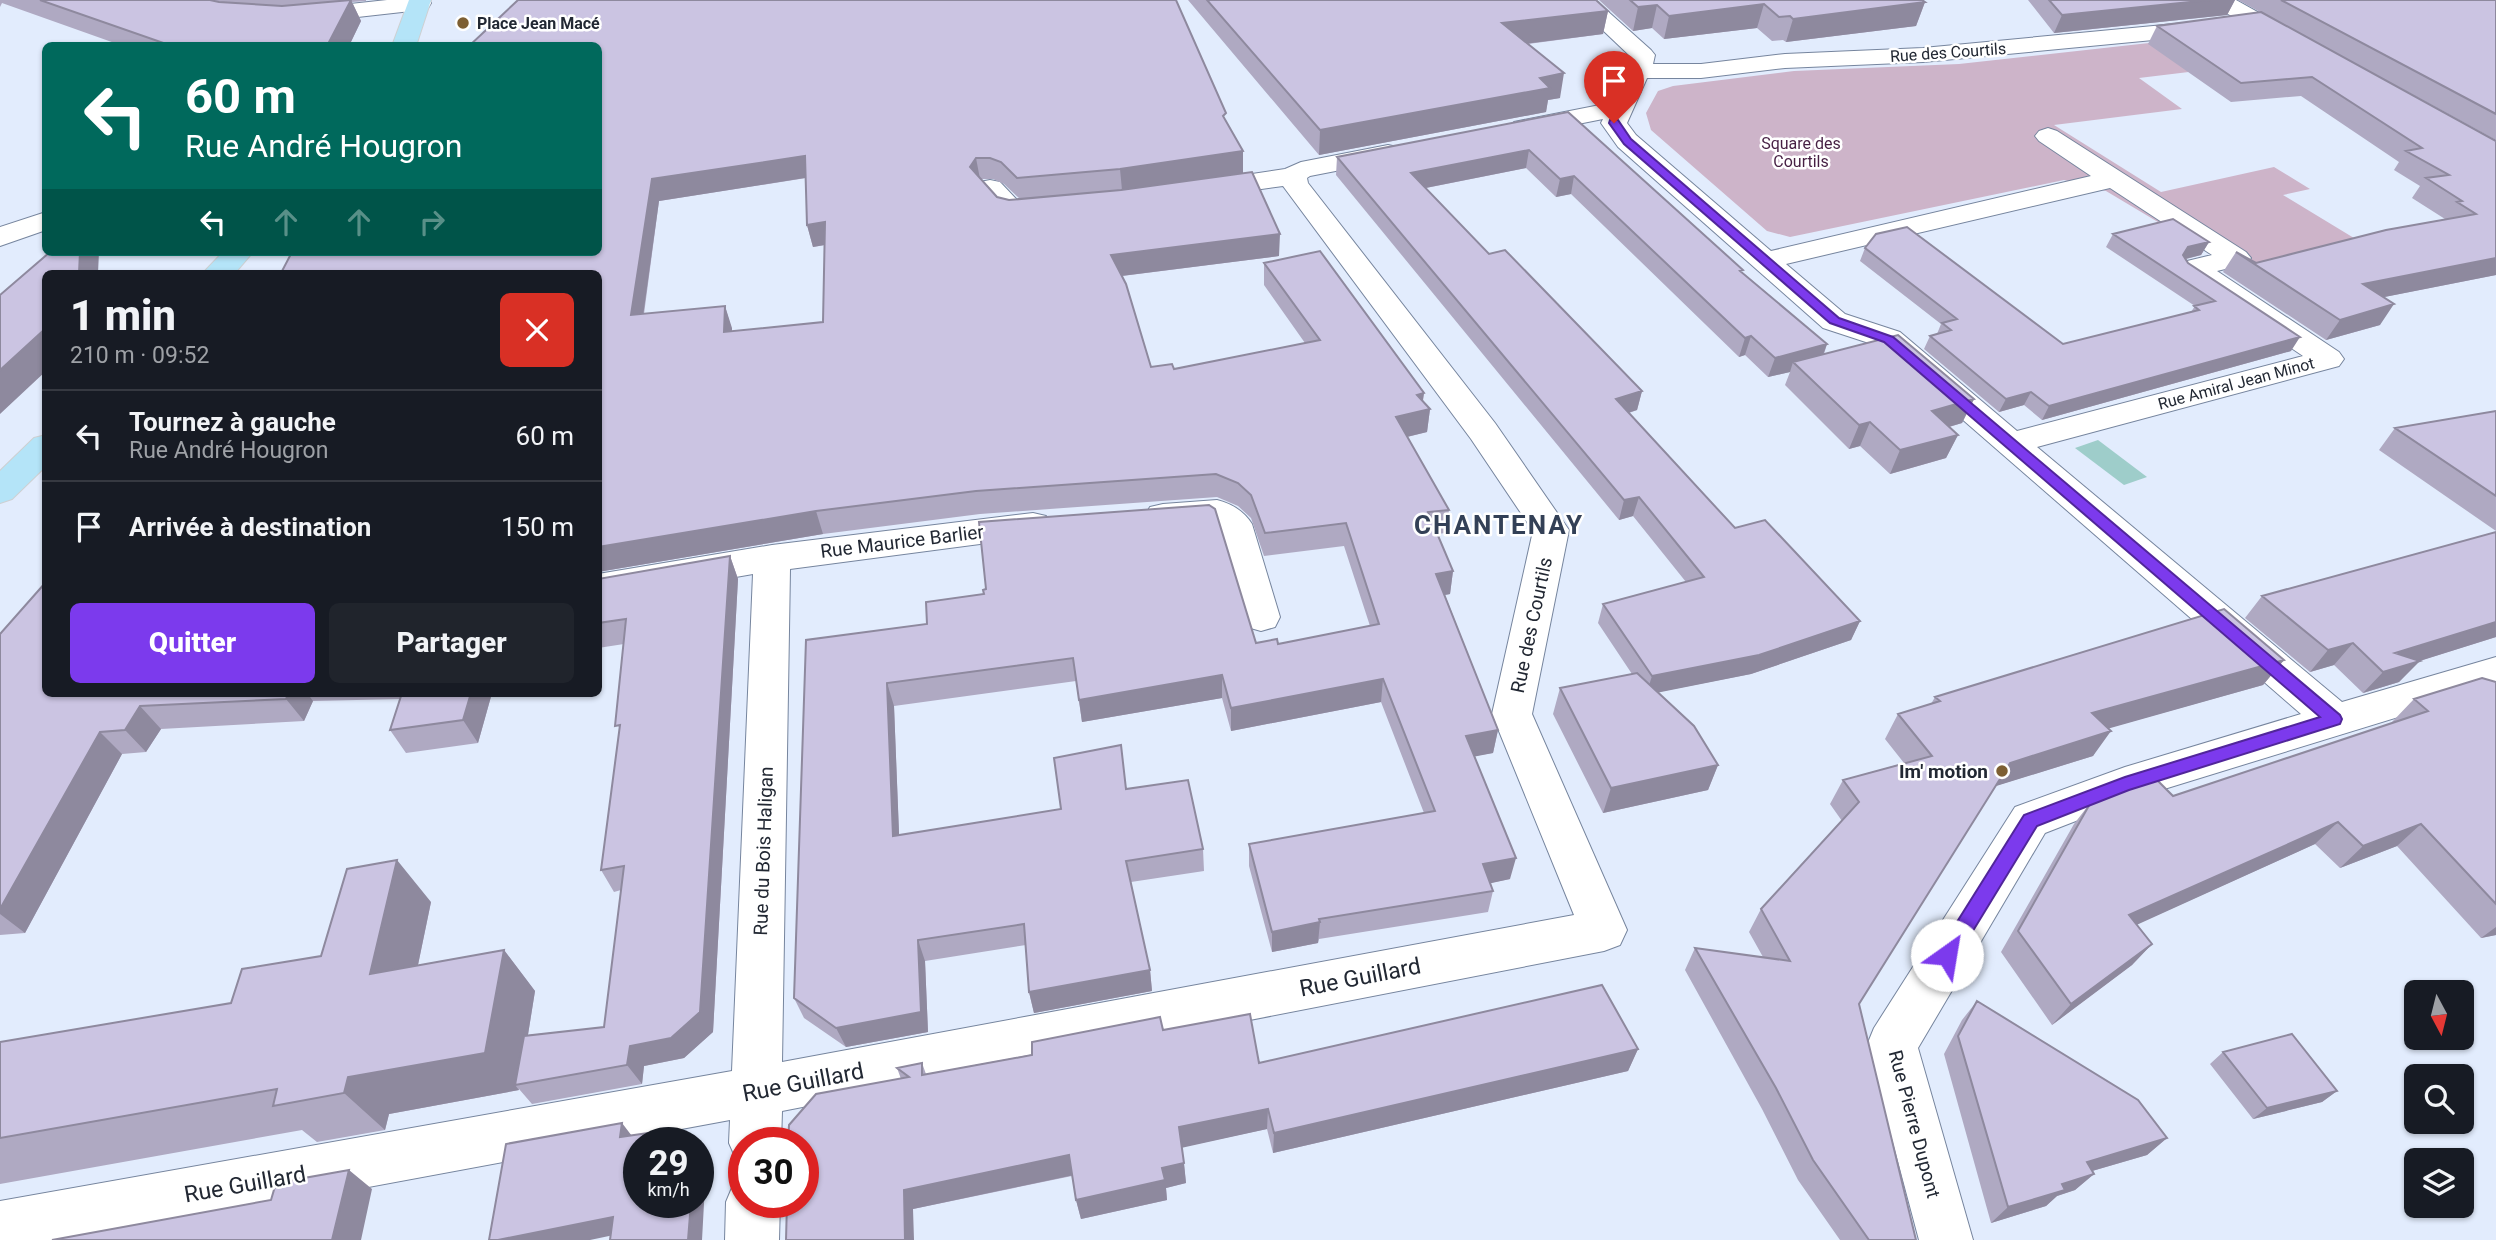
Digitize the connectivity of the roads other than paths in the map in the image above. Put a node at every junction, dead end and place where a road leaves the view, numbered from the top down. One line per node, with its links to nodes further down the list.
1 (1582, 0): 8 (street)
2 (2220, 0): 5 (street)
3 (420, 1): 4 (street); 6 (main road)
4 (286, 17)
5 (2256, 20): 7 (street); 8 (street, Rue des Courtils)
6 (405, 42)
7 (2308, 49)
8 (1640, 71): 9 (street)
9 (1617, 109): 10 (street); 21 (street)
10 (1504, 131)
11 (2048, 136): 14 (street, Rue Amiral Jean Minot)
12 (1411, 148): 13 (street)
13 (1293, 176): 16 (street); 33 (street, Rue des Courtils)
14 (2113, 179): 21 (street); 23 (street, Rue Amiral Jean Minot)
15 (990, 188): 17 (street)
16 (1175, 193)
17 (1067, 206)
18 (42, 221): 19 (street)
19 (0, 237)
20 (235, 256): 22 (main road)
21 (1764, 261): 23 (street)
22 (221, 270)
23 (2012, 443): 32 (street)
24 (42, 450): 25 (main road)
25 (0, 491)
26 (1124, 519): 30 (street)
27 (1072, 522): 28 (street, Rue Maurice Barlier)
28 (772, 558): 29 (street, Rue Maurice Barlier); 34 (street, Rue du Bois Haligan)
29 (602, 587)
30 (1261, 617)
31 (2496, 672): 32 (street, Rue Pierre Dupont)
32 (2334, 719): 39 (street, Rue Pierre Dupont)
33 (1604, 930): 34 (street, Rue Guillard)
34 (756, 1091): 35 (street, Rue du Bois Haligan); 37 (street, Rue Guillard)
35 (755, 1127)
36 (753, 1218): 38 (street)
37 (0, 1228)
38 (752, 1240)
39 (1946, 1240)

